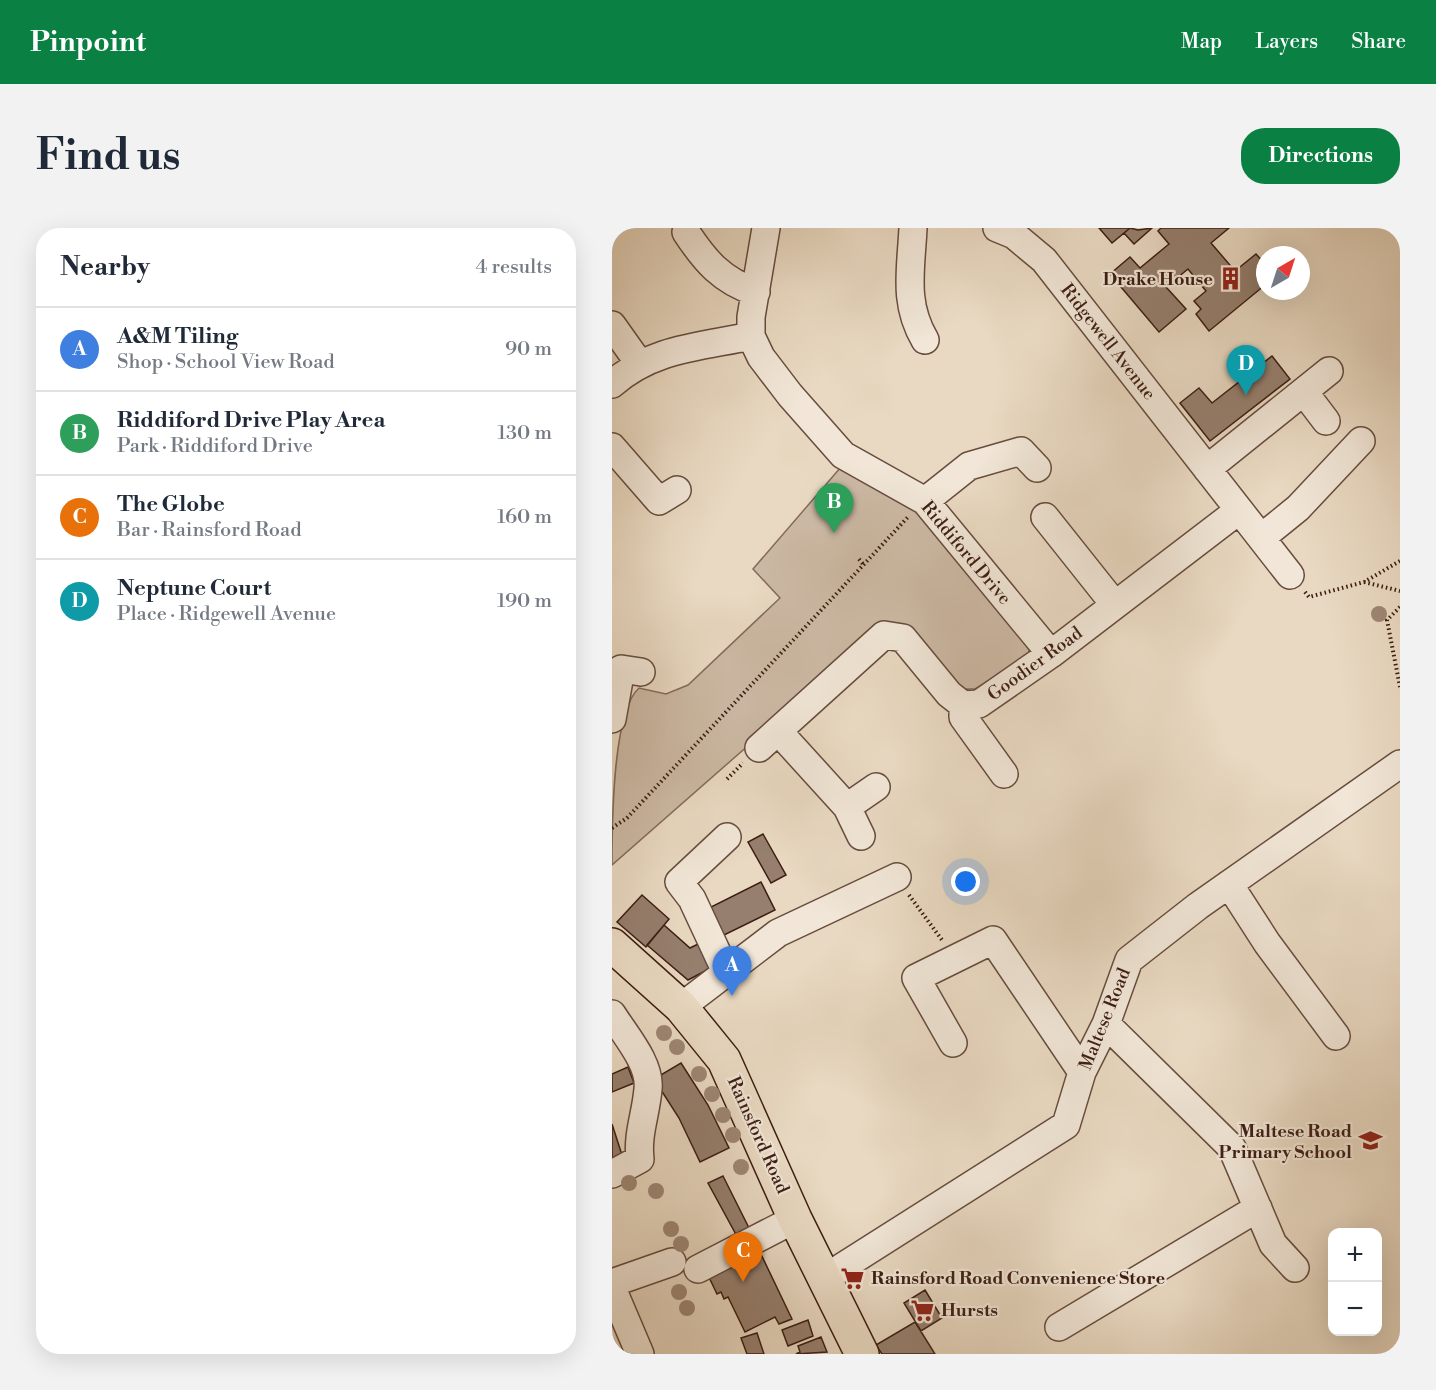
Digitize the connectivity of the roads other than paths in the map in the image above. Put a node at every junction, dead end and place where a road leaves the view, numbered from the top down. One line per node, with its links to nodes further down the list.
1 (766, 228): 5 (street)
2 (913, 228): 8 (street)
3 (997, 228): 17 (street, Ridgewell Avenue)
4 (686, 232): 5 (street)
5 (756, 292): 7 (street)
6 (612, 325): 9 (street)
7 (751, 336): 9 (street); 19 (street, Riddiford Drive)
8 (925, 340)
9 (639, 363): 11 (street)
10 (1329, 371): 12 (street)
11 (612, 384)
12 (1304, 392): 13 (street); 17 (street)
13 (1326, 421)
14 (1361, 441): 22 (street)
15 (612, 447): 18 (street)
16 (1037, 468): 19 (street)
17 (1207, 469): 20 (street, Ridgewell Avenue)
18 (677, 490)
19 (925, 501): 25 (street, Riddiford Drive)
20 (1238, 511): 22 (street, Ridgewell Avenue); 24 (street, Goodier Road)
21 (1045, 517): 24 (street)
22 (1261, 538): 23 (street, Ridgewell Avenue)
23 (1290, 576)
24 (1115, 605): 25 (street, Goodier Road)
25 (1051, 654): 27 (street, Goodier Road)
26 (625, 670): 28 (street)
27 (963, 705): 30 (street); 32 (street, Goodier Road)
28 (612, 719)
29 (1400, 764): 36 (street, Maltese Road)
30 (1004, 774)
31 (876, 787): 32 (street)
32 (847, 807): 33 (street)
33 (861, 836)
34 (727, 837): 38 (street)
35 (897, 877): 38 (street)
36 (1229, 884): 41 (street, Maltese Road); 42 (street)
37 (612, 945): 39 (main road, Rainsford Road)
38 (727, 974): 39 (street)
39 (681, 1007): 47 (main road, Rainsford Road)
40 (615, 1011): 45 (street)
41 (1106, 1024): 44 (street, Maltese Road); 46 (street)
42 (1335, 1036)
43 (953, 1043): 44 (street)
44 (1082, 1072): 51 (street, Maltese Road)
45 (612, 1174)
46 (1258, 1208): 49 (street); 53 (street)
47 (795, 1219): 50 (street); 51 (main road, Rainsford Road)
48 (672, 1262): 52 (street)
49 (1295, 1268)
50 (698, 1269)
51 (825, 1278): 55 (main road, Rainsford Road)
52 (612, 1285): 54 (street)
53 (1059, 1327)
54 (640, 1354)
55 (862, 1354)

